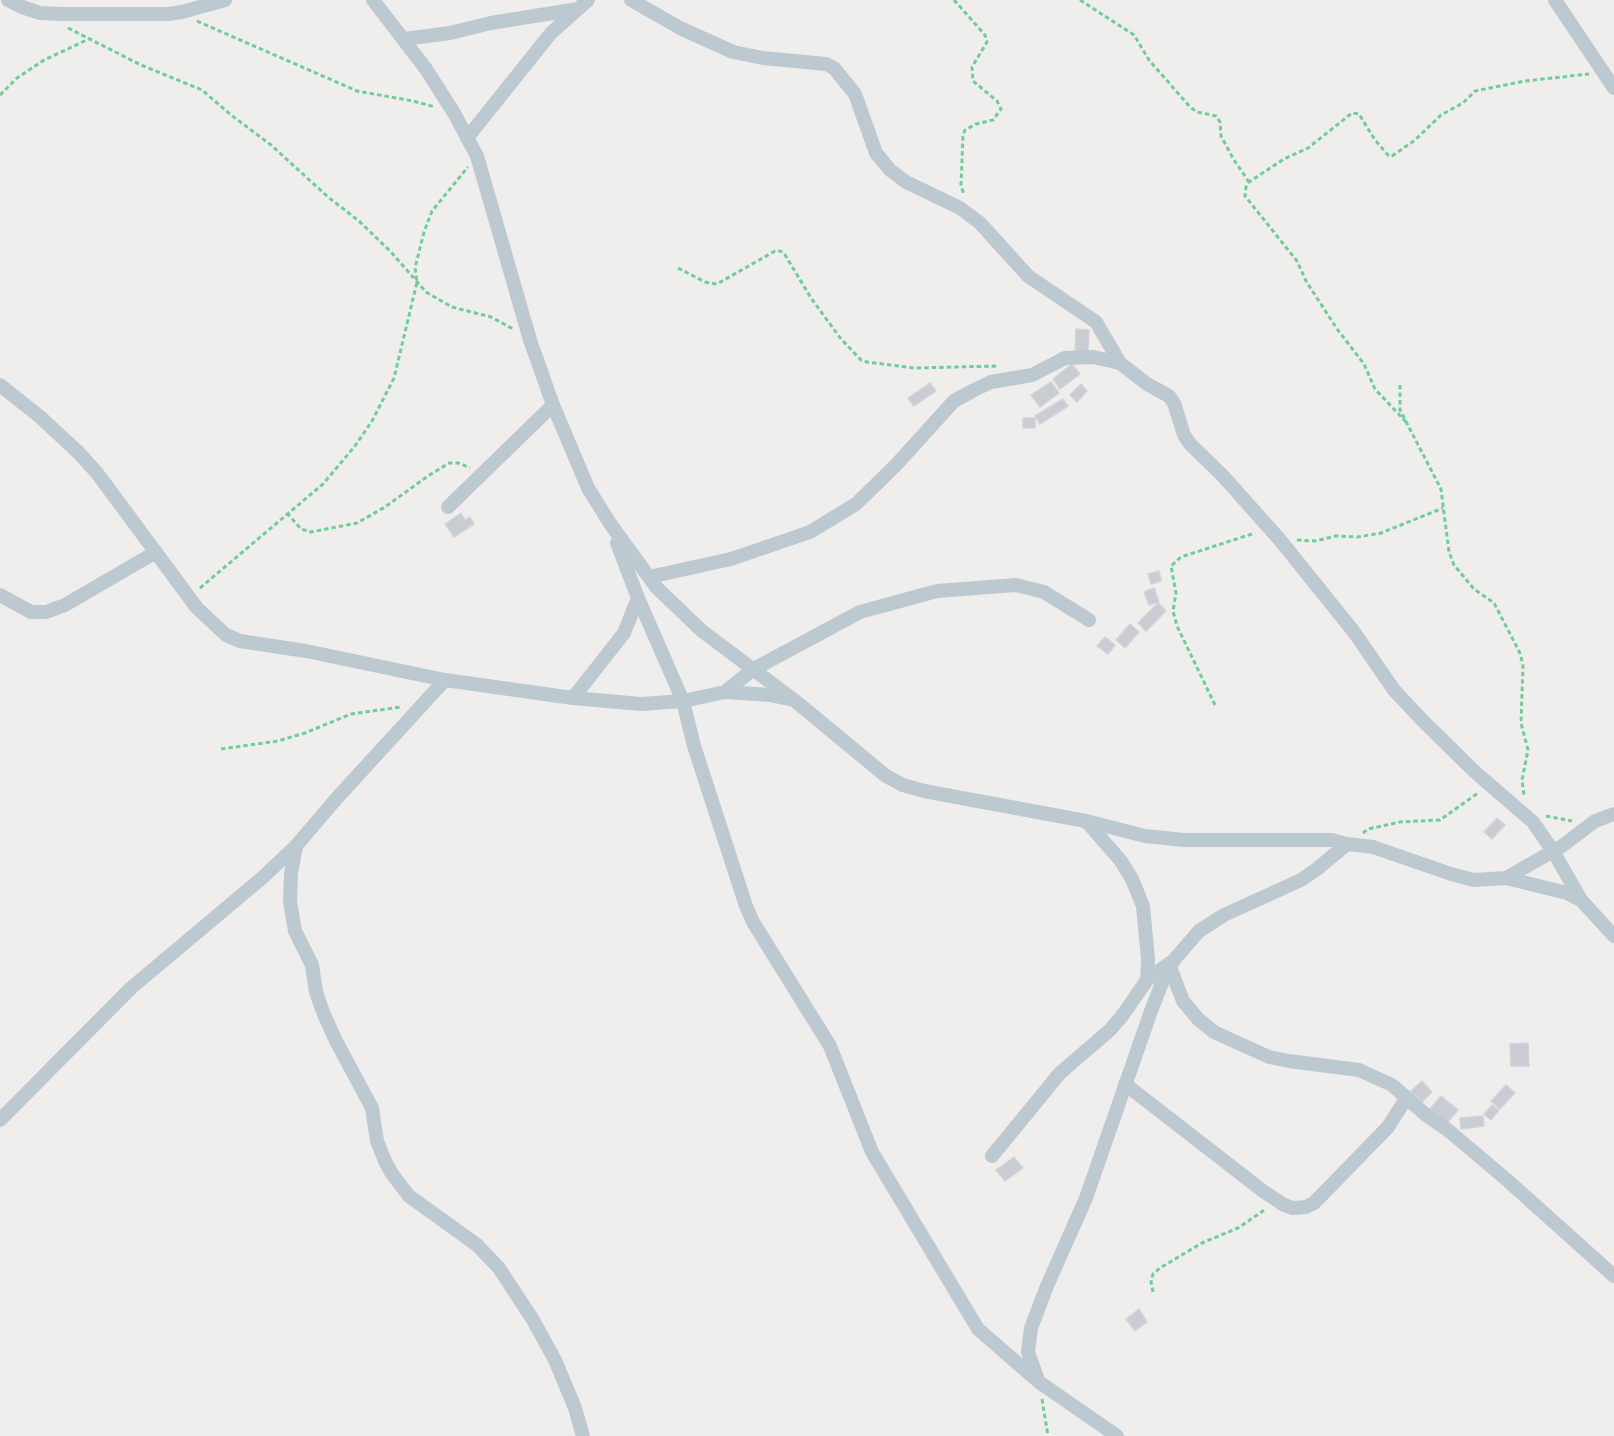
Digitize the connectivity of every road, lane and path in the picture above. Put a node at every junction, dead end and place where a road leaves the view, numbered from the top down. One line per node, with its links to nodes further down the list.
1 (8, 0): 9 (street)
2 (225, 0): 9 (street)
3 (373, 0): 12 (street)
4 (631, 0): 24 (street)
5 (954, 0): 20 (path)
6 (1080, 0): 19 (path)
7 (1555, 0): 13 (street)
8 (583, 4): 12 (street); 17 (street)
9 (182, 12): 16 (path)
10 (66, 27): 11 (path)
11 (89, 39): 15 (path); 22 (path)
12 (404, 39): 16 (street)
13 (1605, 73): 14 (street); 19 (path)
14 (1614, 88)
15 (0, 95)
16 (454, 113): 17 (street)
17 (467, 138): 18 (street)
18 (477, 156): 22 (path); 23 (street)
19 (1250, 182): 29 (path)
20 (965, 196)
21 (678, 268): 25 (path)
22 (417, 282): 23 (path); 33 (path)
23 (530, 340): 28 (street)
24 (1120, 363): 25 (street); 35 (street)
25 (1012, 380): 37 (street)
26 (0, 385): 36 (street)
27 (1400, 385): 29 (path)
28 (553, 405): 30 (street); 34 (street)
29 (1406, 422): 32 (path)
30 (482, 474): 31 (street); 33 (path)
31 (448, 507)
32 (1443, 508): 35 (path); 52 (path)
33 (287, 513): 39 (path)
34 (611, 525): 37 (street); 40 (street)
35 (1276, 536): 49 (path); 51 (street)
36 (156, 552): 38 (street); 39 (street)
37 (649, 577): 42 (street)
38 (0, 595)
39 (189, 597): 43 (street)
40 (638, 598): 45 (street); 47 (street)
41 (1089, 620): 42 (street)
42 (752, 670): 44 (street); 46 (street)
43 (445, 680): 45 (street); 48 (street)
44 (724, 692): 46 (street); 47 (street)
45 (573, 698): 47 (street)
46 (794, 700): 55 (street)
47 (683, 701): 72 (street)
48 (421, 705): 50 (path); 58 (street)
49 (1215, 705)
50 (221, 748)
51 (1490, 785): 57 (path); 59 (street)
52 (1526, 801)
53 (1539, 813): 56 (path)
54 (1614, 814): 56 (street)
55 (1086, 821): 57 (street); 64 (street)
56 (1595, 821): 59 (street)
57 (1347, 844): 60 (street); 63 (street)
58 (296, 846): 67 (street); 73 (street)
59 (1553, 851): 60 (street); 61 (street)
60 (1506, 878): 61 (street)
61 (1581, 900): 62 (street)
62 (1614, 936)
63 (1172, 963): 64 (street); 65 (street); 66 (street)
64 (1147, 980): 68 (street)
65 (1125, 1084): 69 (street); 72 (street)
66 (1409, 1099): 69 (street); 70 (street)
67 (0, 1120)
68 (992, 1156)
69 (1277, 1201): 71 (path)
70 (1614, 1276)
71 (1153, 1292)
72 (1039, 1382): 74 (path); 75 (street)
73 (583, 1436)
74 (1048, 1436)
75 (1117, 1436)

